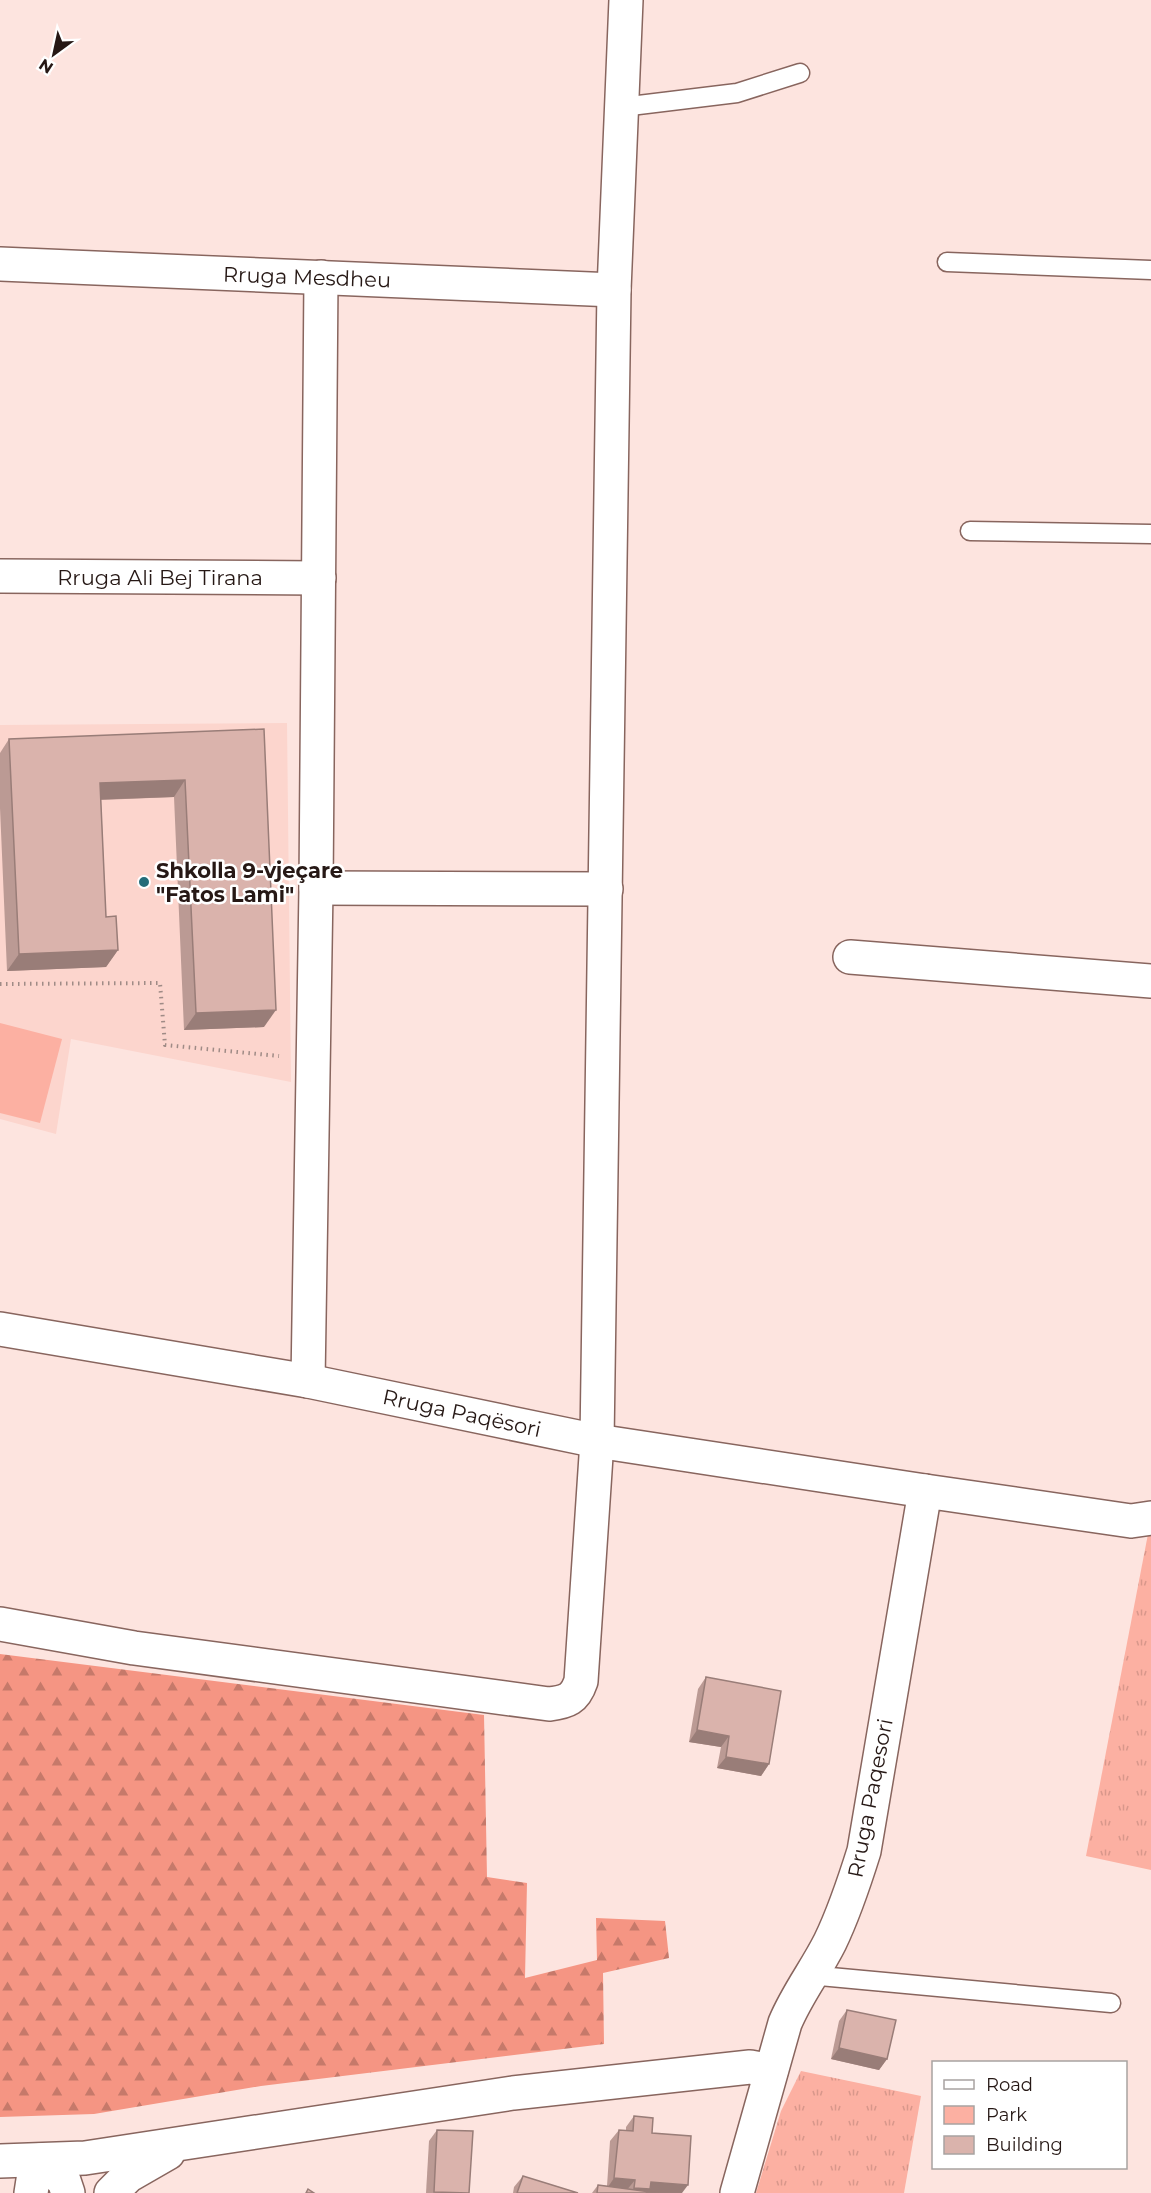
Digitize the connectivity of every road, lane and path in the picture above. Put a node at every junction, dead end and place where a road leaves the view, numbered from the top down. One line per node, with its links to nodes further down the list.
1 (626, 0): 3 (street)
2 (800, 74): 3 (lane)
3 (622, 107): 8 (street)
4 (948, 262): 6 (lane)
5 (0, 264): 7 (street, Rruga Mesdheu)
6 (1151, 270)
7 (321, 277): 8 (street, Rruga Mesdheu); 12 (street)
8 (614, 291): 14 (street)
9 (970, 531): 10 (lane)
10 (1151, 534)
11 (0, 576): 12 (street, Rruga Ali Bej Tirana)
12 (319, 578): 13 (street)
13 (316, 888): 14 (street); 20 (street)
14 (606, 889): 21 (street)
15 (850, 957): 16 (street)
16 (1151, 981)
17 (0, 984): 18 (path)
18 (290, 1057)
19 (0, 1329): 20 (street, Rruga Paqësori)
20 (308, 1381): 21 (street, Rruga Paqësori)
21 (597, 1441): 22 (street, Rruga Paqësori); 24 (street)
22 (925, 1491): 23 (street, Rruga Paqësori); 25 (street, Rruga Paqesori)
23 (1151, 1518)
24 (0, 1624)
25 (809, 1976): 26 (lane); 27 (street, Rruga Paqesori)
26 (1111, 2003)
27 (771, 2071): 28 (street); 34 (street, Rruga Paqesori)
28 (185, 2144): 29 (street); 33 (street)
29 (41, 2160): 30 (street); 31 (street); 32 (street)
30 (0, 2161)
31 (31, 2193)
32 (68, 2193)
33 (111, 2193)
34 (737, 2193)

